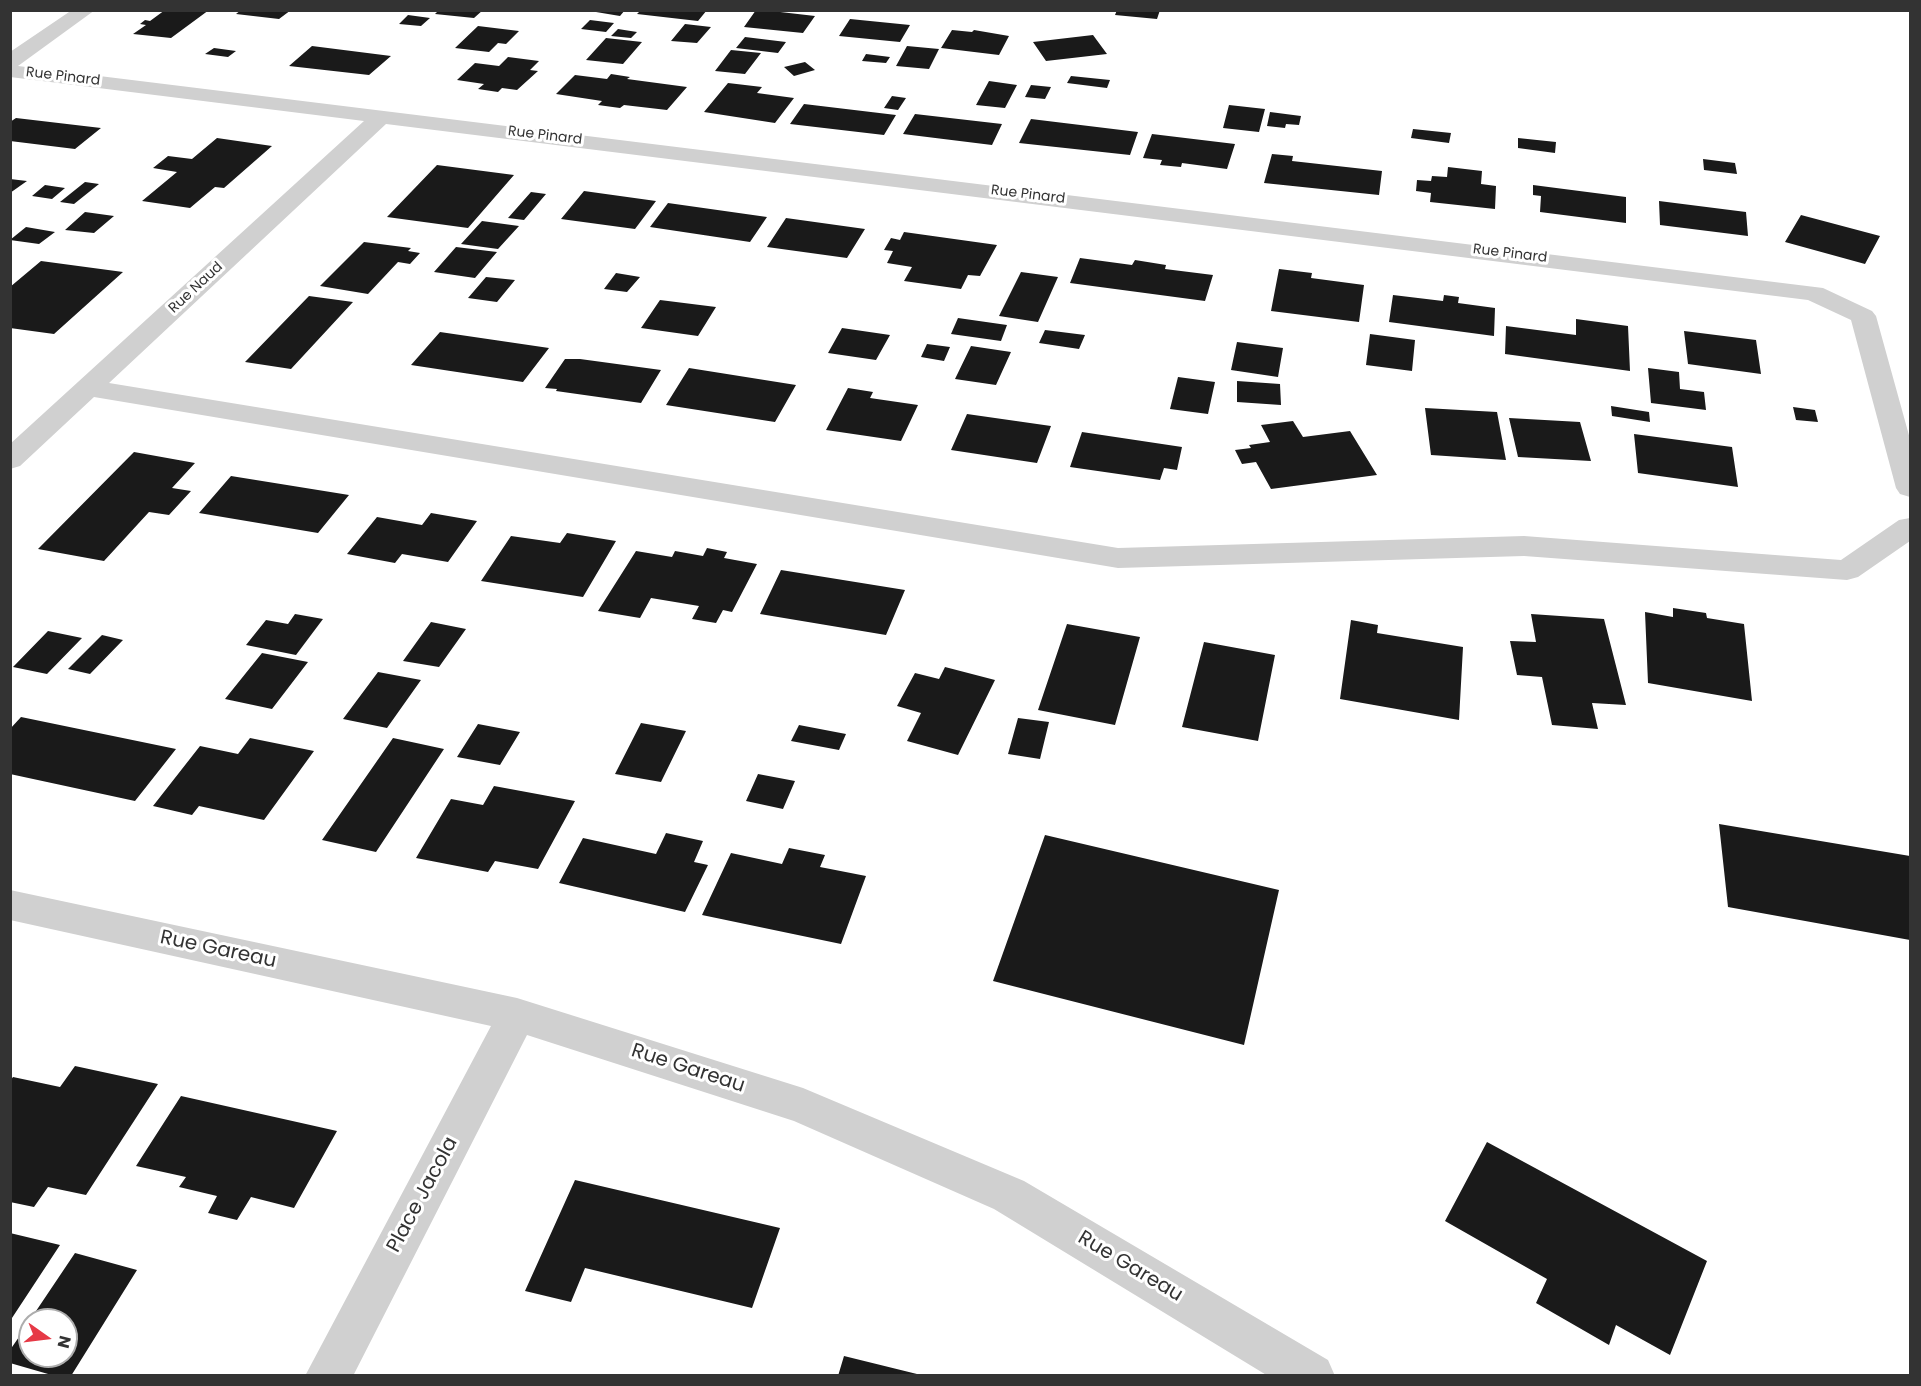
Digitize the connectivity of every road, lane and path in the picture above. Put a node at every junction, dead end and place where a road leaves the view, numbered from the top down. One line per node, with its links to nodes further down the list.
1 (86, 10): 2 (street)
2 (10, 62)
3 (10, 71): 4 (street, Rue Pinard)
4 (382, 116): 5 (street, Rue Naud); 7 (street, Rue Pinard)
5 (89, 388): 6 (street, Rue Naud); 8 (street)
6 (10, 460)
7 (1911, 488)
8 (1911, 527)
9 (10, 905): 10 (street, Rue Gareau)
10 (517, 1016): 11 (street, Place Jacola); 12 (street, Rue Gareau)
11 (328, 1376)
12 (1312, 1376)

